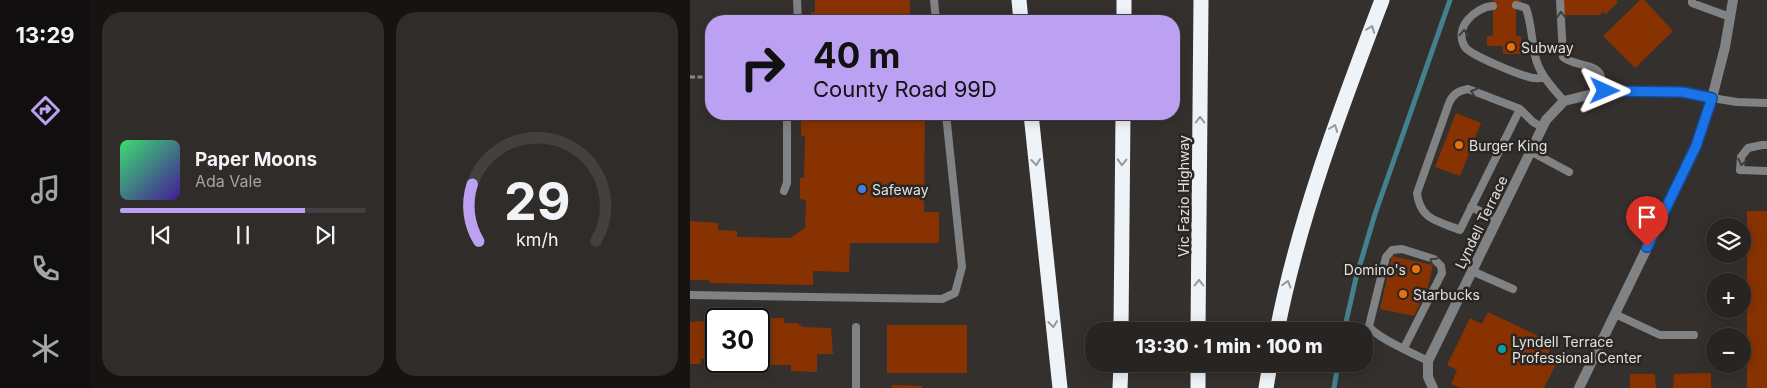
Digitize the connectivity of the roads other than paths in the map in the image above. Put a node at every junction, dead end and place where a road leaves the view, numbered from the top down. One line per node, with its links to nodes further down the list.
1 (798, 0): 12 (lane)
2 (934, 0): 13 (lane)
3 (1019, 0): 14 (highway)
4 (1124, 0): 15 (highway)
5 (1201, 0): 40 (highway, Vic Fazio Highway, one-way to 5)
6 (1382, 0): 41 (highway, one-way to 6)
7 (1560, 0): 18 (lane, one-way to 7)
8 (1692, 0): 16 (lane)
9 (1733, 0): 16 (street)
10 (1516, 5): 17 (lane)
11 (1493, 6): 17 (lane, one-way to 11)
12 (798, 15)
13 (935, 15)
14 (1020, 15)
15 (1124, 15)
16 (1730, 18): 19 (street)
17 (1544, 78): 20 (lane)
18 (1605, 91): 19 (street); 20 (street)
19 (1712, 98): 21 (lane); 38 (street)
20 (1564, 101): 27 (street, Lyndell Terrace)
21 (1767, 103)
22 (1520, 109): 27 (lane); 33 (lane); 33 (lane, one-way to 33)
23 (787, 120): 32 (lane)
24 (947, 120): 37 (lane)
25 (1032, 120): 50 (highway, one-way to 50)
26 (1123, 120): 39 (highway, one-way to 39)
27 (1542, 127): 29 (street, Lyndell Terrace)
28 (1767, 145): 30 (lane, one-way to 30)
29 (1530, 151): 31 (lane); 34 (street, Lyndell Terrace)
30 (1767, 171)
31 (1569, 172)
32 (784, 191)
33 (1471, 207): 34 (lane)
34 (1497, 219): 35 (street, Lyndell Terrace)
35 (1472, 270): 36 (lane); 45 (street, Lyndell Terrace)
36 (1513, 289)
37 (690, 295)
38 (1615, 314): 43 (lane); 55 (street)
39 (1121, 322)
40 (1198, 322)
41 (1278, 322)
42 (856, 327): 49 (lane)
43 (1694, 335)
44 (1404, 348): 44 (lane, one-way to 44); 45 (lane)
45 (1428, 361): 54 (street)
46 (1120, 372): 51 (highway)
47 (1198, 372): 52 (highway)
48 (1269, 372): 53 (highway)
49 (856, 388)
50 (1060, 388)
51 (1120, 388)
52 (1198, 388)
53 (1266, 388)
54 (1433, 388)
55 (1579, 388)

